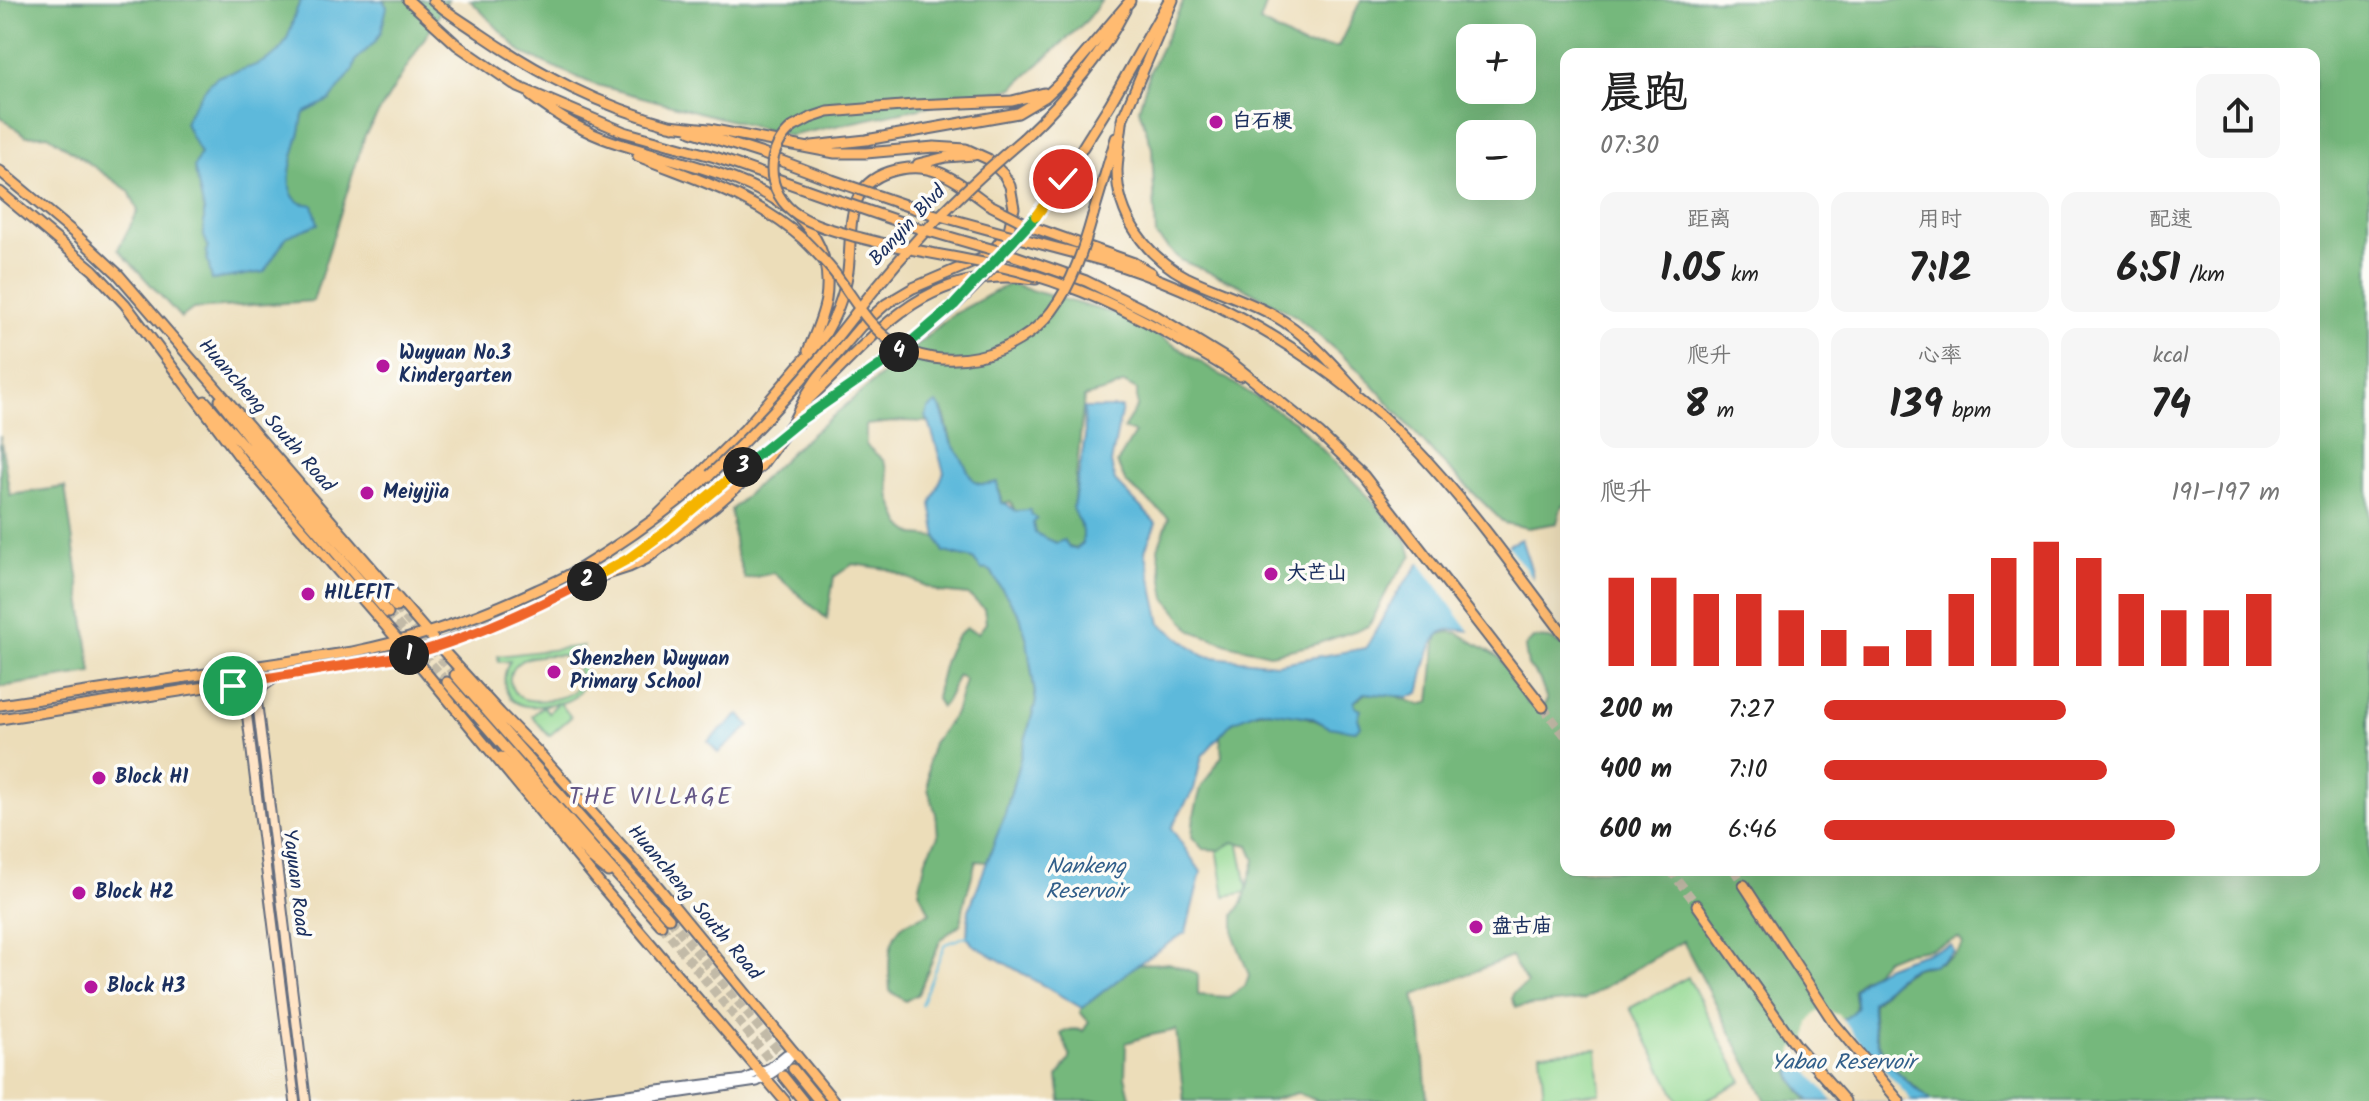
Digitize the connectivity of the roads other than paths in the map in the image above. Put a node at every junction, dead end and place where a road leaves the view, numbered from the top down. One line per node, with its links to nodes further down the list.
1 (408, 0): 5 (main road)
2 (433, 0): 8 (main road)
3 (1130, 0): 6 (main road); 23 (main road, Banyin Blvd, bridge)
4 (1171, 0): 7 (main road); 24 (main road, bridge)
5 (518, 87): 9 (main road); 20 (main road, bridge)
6 (1054, 88): 10 (main road); 15 (main road, bridge)
7 (1123, 115): 9 (main road, bridge); 22 (main road)
8 (669, 125): 10 (main road); 16 (main road, bridge)
9 (611, 141): 19 (main road)
10 (793, 146): 11 (main road)
11 (982, 155): 12 (main road); 21 (main road)
12 (905, 167): 16 (main road, bridge); 19 (main road)
13 (0, 171): 17 (main road, Huancheng South Road)
14 (0, 192): 18 (main road, Huancheng South Road)
15 (1063, 285): 20 (main road); 21 (main road)
16 (1178, 288): 22 (main road)
17 (173, 336): 18 (main road, Huancheng South Road); 26 (main road, Huancheng South Road)
18 (153, 339): 27 (main road, Huancheng South Road)
19 (804, 359): 23 (main road)
20 (1274, 395): 33 (main road)
21 (800, 407): 24 (main road)
22 (1378, 413): 25 (main road)
23 (656, 517): 26 (main road)
24 (586, 581): 28 (main road)
25 (1560, 629)
26 (428, 633): 27 (main road); 28 (main road, Huancheng South Road)
27 (400, 642): 29 (main road, Huancheng South Road); 32 (main road)
28 (439, 646): 29 (main road); 36 (main road, Huancheng South Road)
29 (411, 655): 30 (main road); 35 (main road, Huancheng South Road)
30 (275, 678): 31 (main road); 46 (main road, Yayuan Road)
31 (225, 685): 34 (main road); 45 (main road, Yayuan Road)
32 (0, 705)
33 (1543, 707)
34 (0, 719)
35 (475, 733): 39 (main road); 43 (main road, Huancheng South Road)
36 (538, 752): 37 (main road); 41 (main road, Huancheng South Road)
37 (617, 858): 39 (main road, Huancheng South Road); 39 (main road, Huancheng South Road)
38 (1744, 885): 54 (main road)
39 (630, 889)
40 (1697, 905): 53 (main road)
41 (794, 1051): 43 (street); 52 (main road, Huancheng South Road)
42 (793, 1069): 51 (main road)
43 (763, 1075): 47 (street); 48 (street); 49 (main road, Huancheng South Road)
44 (783, 1076): 50 (main road)
45 (295, 1101)
46 (306, 1101)
47 (573, 1101)
48 (628, 1101)
49 (785, 1101)
50 (803, 1101)
51 (819, 1101)
52 (834, 1101)
53 (1845, 1101)
54 (1899, 1101)

